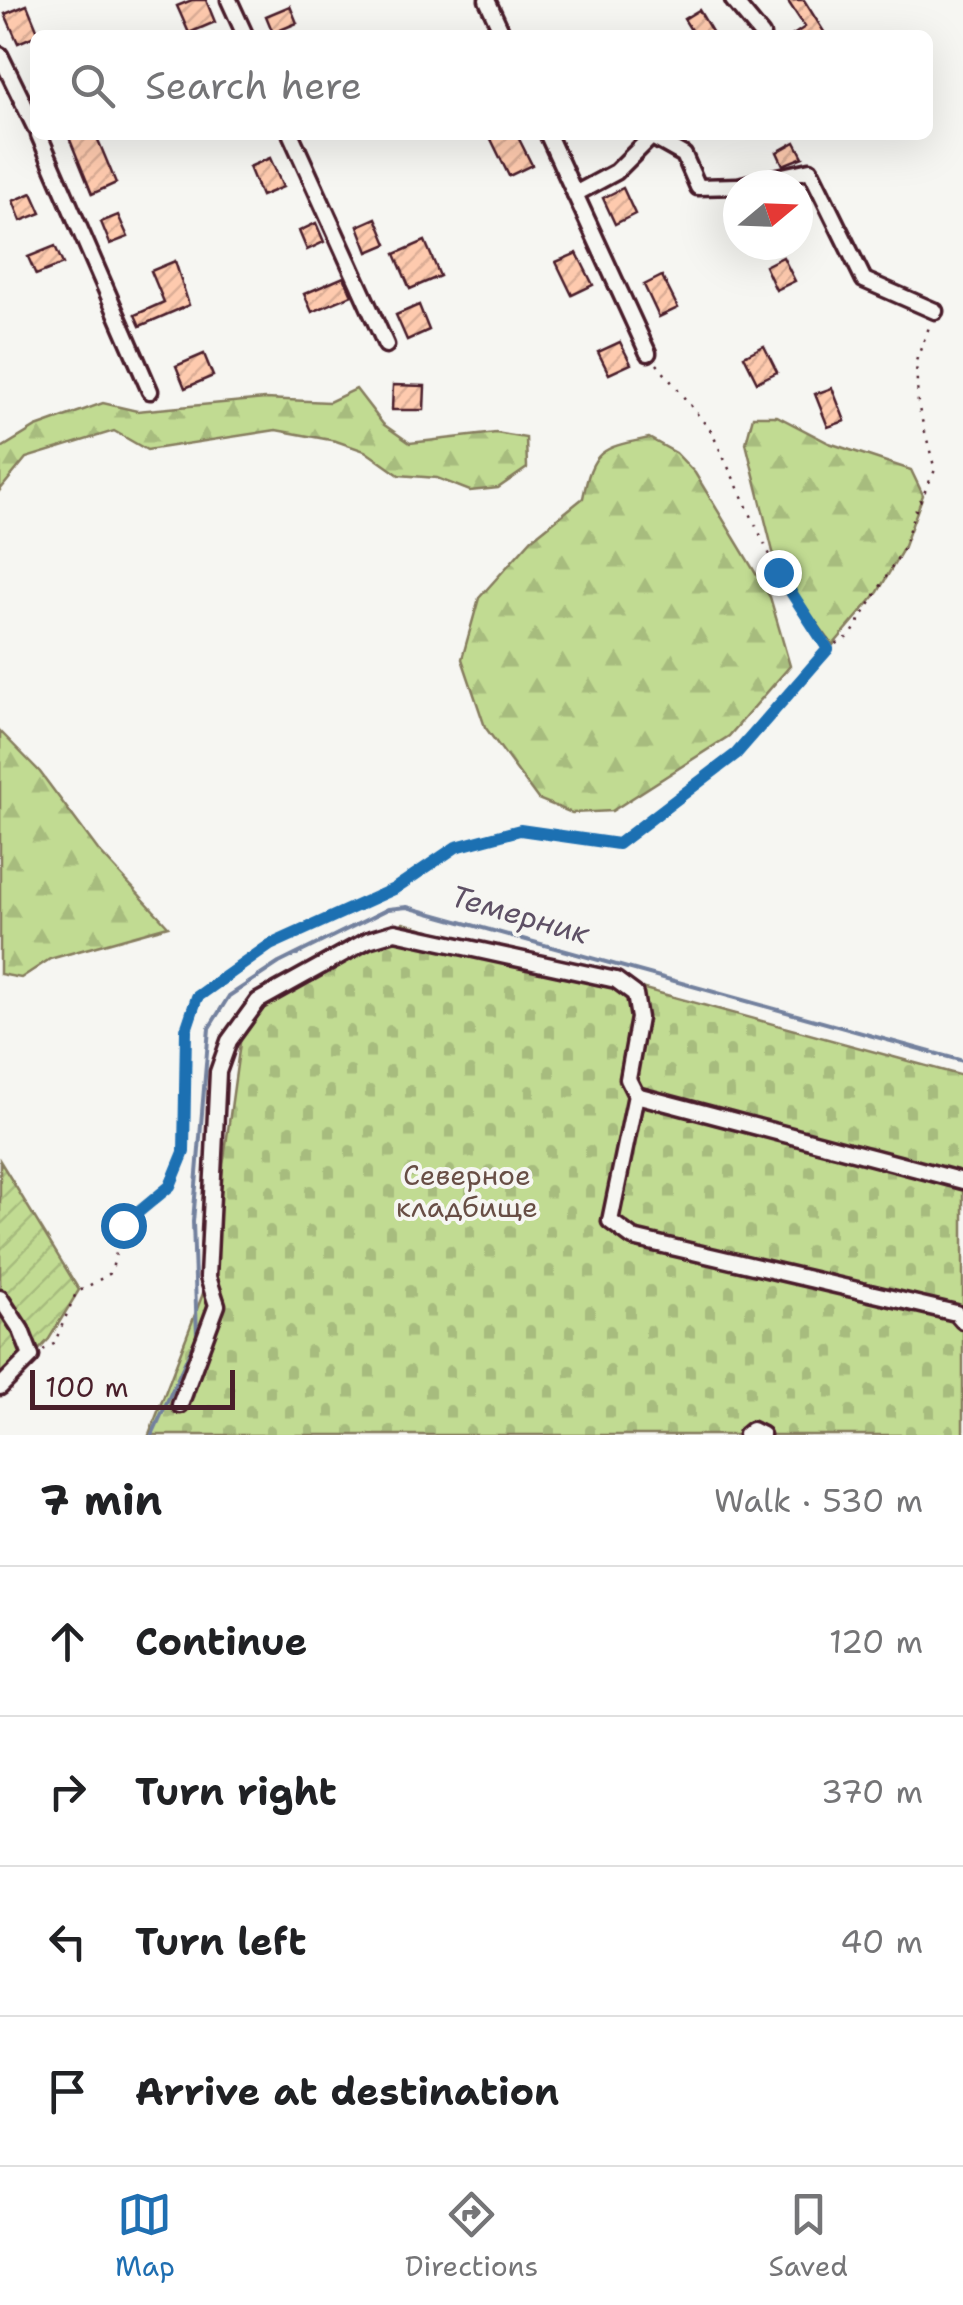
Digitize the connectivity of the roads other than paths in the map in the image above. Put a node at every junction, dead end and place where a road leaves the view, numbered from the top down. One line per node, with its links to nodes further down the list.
1 (229, 0): 4 (street)
2 (487, 0): 5 (street)
3 (734, 0): 6 (street)
4 (243, 30)
5 (501, 30)
6 (758, 30)
7 (0, 55): 8 (street)
8 (30, 117)
9 (41, 140): 20 (street)
10 (292, 140): 18 (street)
11 (550, 140): 16 (street)
12 (649, 140): 16 (street)
13 (659, 140): 15 (street)
14 (813, 176): 17 (street)
15 (723, 185)
16 (575, 194): 19 (street)
17 (935, 311)
18 (386, 345)
19 (648, 353)
20 (150, 391)
21 (636, 1095): 22 (street); 24 (street); 26 (street)
22 (963, 1181)
23 (0, 1298): 25 (street)
24 (963, 1322)
25 (0, 1387)
26 (180, 1405)
27 (746, 1435): 28 (street)
28 (762, 1435)

